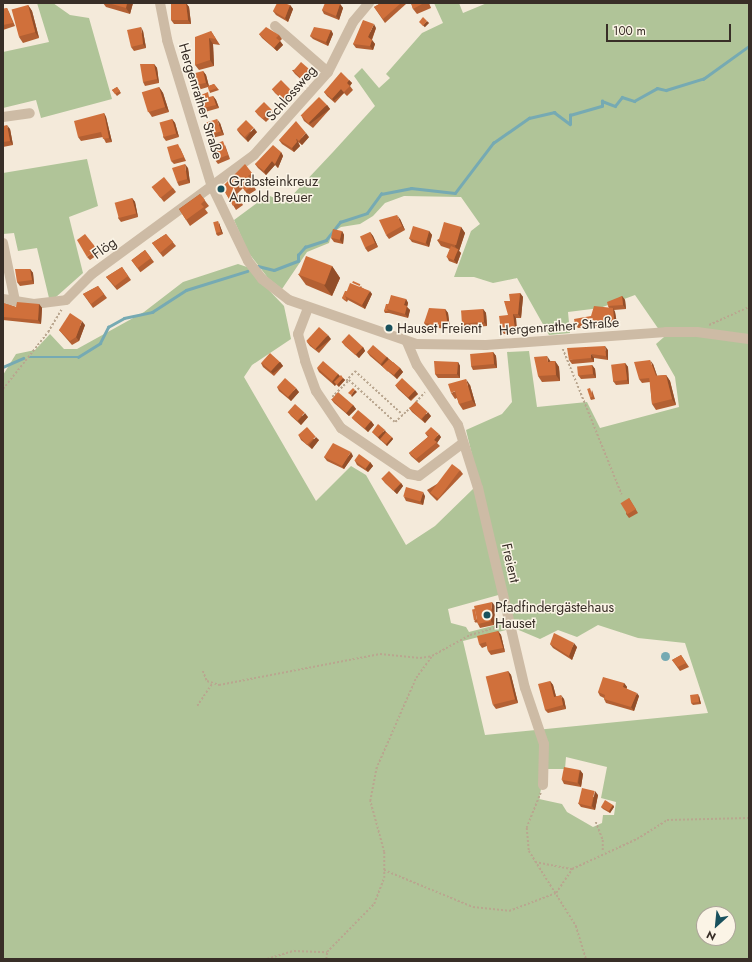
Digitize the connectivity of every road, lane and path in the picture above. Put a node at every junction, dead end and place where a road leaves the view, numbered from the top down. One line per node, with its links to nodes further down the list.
1 (160, 3): 7 (street, Hergenrather Straße)
2 (369, 3): 4 (street, Schlossweg)
3 (275, 26): 4 (street)
4 (328, 72): 7 (street, Schlossweg)
5 (30, 113): 6 (street)
6 (3, 117)
7 (211, 184): 10 (street, Flög); 13 (street, Hergenrather Straße)
8 (3, 242): 11 (street)
9 (3, 299): 11 (street)
10 (66, 300): 11 (street); 20 (path)
11 (15, 301)
12 (749, 307): 14 (path)
13 (308, 308): 17 (street, Hergenrather Straße); 21 (street)
14 (697, 332): 15 (street, Hergenrather Straße); 16 (street, Hergenrather Straße)
15 (560, 339): 17 (street, Hergenrather Straße); 24 (path)
16 (749, 340)
17 (407, 342): 19 (street, Freient)
18 (346, 380): 21 (path); 22 (path); 22 (path)
19 (432, 385): 22 (path); 23 (street, Freient)
20 (3, 389)
21 (324, 406): 23 (street)
22 (403, 415)
23 (463, 443): 25 (street, Freient)
24 (622, 495)
25 (511, 624): 26 (path); 30 (street, Freient)
26 (432, 656): 28 (path); 36 (path)
27 (203, 671): 28 (path)
28 (212, 684): 29 (path)
29 (197, 706)
30 (543, 785): 34 (path)
31 (749, 818): 33 (path)
32 (596, 822): 33 (path)
33 (603, 852): 35 (path)
34 (535, 862): 35 (path); 37 (path)
35 (572, 869): 37 (path)
36 (384, 870): 37 (path); 38 (path)
37 (556, 893): 41 (path)
38 (327, 952): 39 (path); 40 (path)
39 (267, 959)
40 (326, 959)
41 (586, 959)

